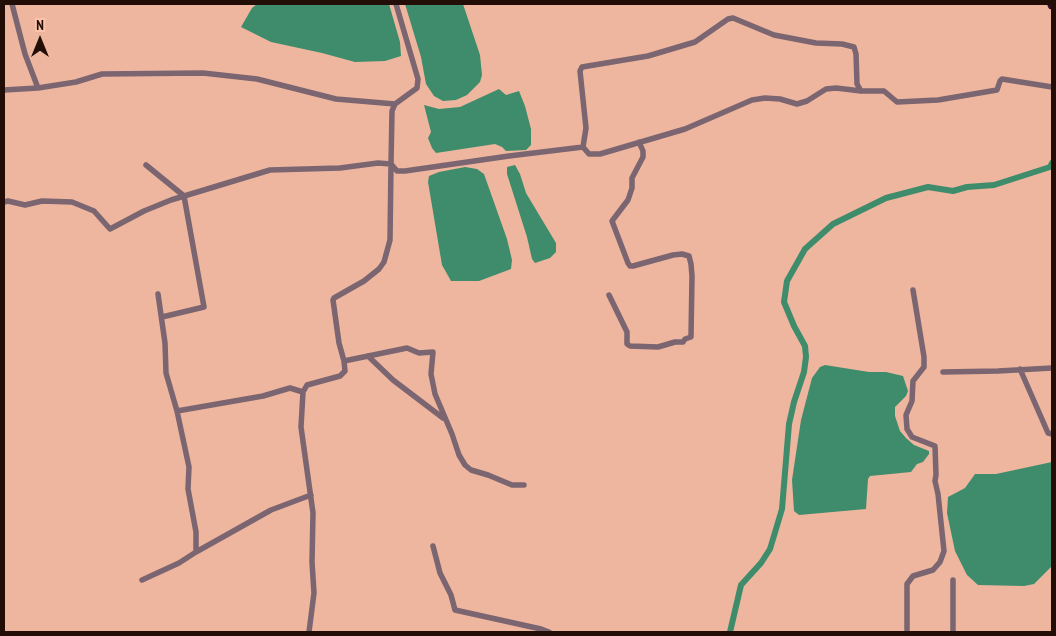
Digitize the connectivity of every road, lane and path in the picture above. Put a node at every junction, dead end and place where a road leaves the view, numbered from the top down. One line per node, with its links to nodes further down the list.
1 (12, 4): 4 (street)
2 (396, 4): 7 (street)
3 (1052, 87): 6 (street)
4 (38, 88): 5 (street); 7 (street)
5 (4, 90)
6 (861, 91): 8 (street); 9 (street)
7 (395, 104): 10 (street)
8 (639, 142): 9 (street); 16 (street)
9 (583, 147): 10 (street)
10 (391, 164): 12 (street); 19 (street)
11 (146, 165): 12 (street)
12 (184, 196): 13 (street); 17 (street)
13 (4, 202)
14 (913, 290): 35 (street)
15 (158, 294): 17 (street)
16 (609, 295)
17 (162, 317): 24 (street)
18 (368, 356): 19 (street); 25 (street); 25 (street)
19 (344, 361): 23 (street)
20 (1052, 368): 21 (street)
21 (1020, 369): 22 (street); 26 (street)
22 (943, 372)
23 (304, 392): 24 (street); 28 (street)
24 (177, 411): 30 (street)
25 (446, 420): 27 (street)
26 (1052, 434)
27 (524, 485)
28 (311, 495): 30 (street); 33 (street)
29 (433, 546): 34 (street)
30 (196, 552): 31 (street)
31 (142, 580)
32 (953, 580): 36 (street)
33 (309, 632)
34 (549, 632)
35 (907, 632)
36 (953, 632)

